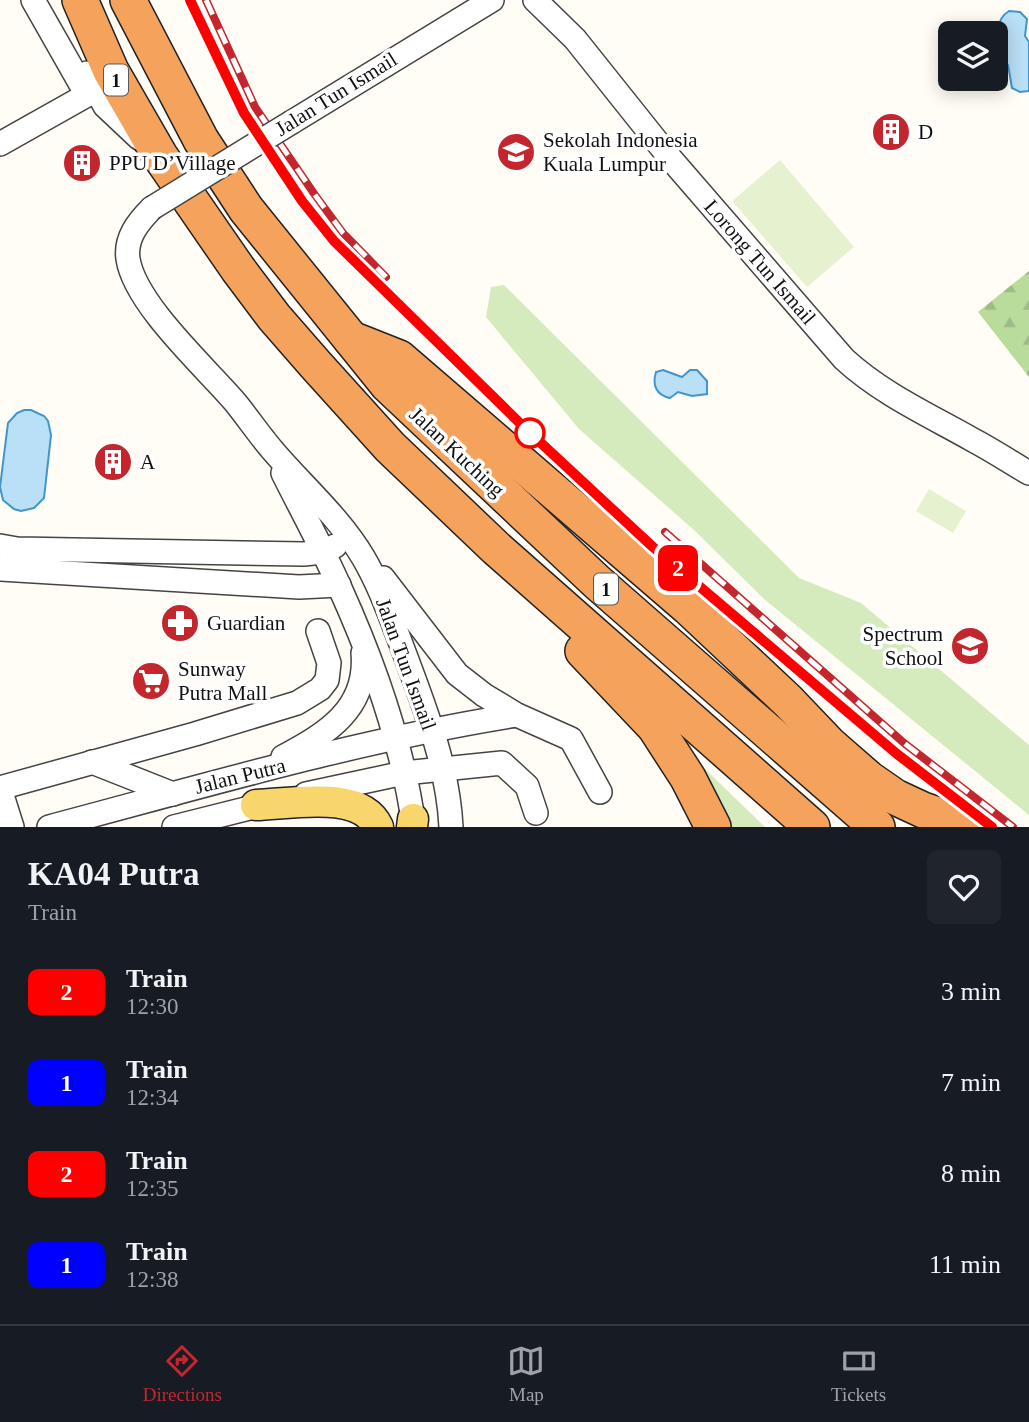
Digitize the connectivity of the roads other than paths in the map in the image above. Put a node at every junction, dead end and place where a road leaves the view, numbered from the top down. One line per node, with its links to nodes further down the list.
1 (33, 0): 7 (street)
2 (48, 0): 8 (street)
3 (80, 0): 8 (highway, Jalan Kuching / 1)
4 (128, 0): 9 (highway, Jalan Kuching / 1)
5 (492, 0): 10 (street, Jalan Tun Ismail, bridge)
6 (535, 0): 11 (street, Lorong Tun Ismail)
7 (0, 144)
8 (160, 156): 14 (highway, Jalan Kuching / 1)
9 (348, 338): 44 (highway, Jalan Kuching / 1); 45 (highway)
10 (273, 451): 13 (street, Jalan Tun Ismail); 15 (street, Jalan Tun Ismail)
11 (1029, 473)
12 (0, 546): 15 (street)
13 (357, 549): 15 (street); 21 (street); 22 (street, Jalan Tun Ismail)
14 (497, 550): 20 (highway, Jalan Kuching / 1); 41 (highway)
15 (322, 552): 17 (street, Jalan Tun Ismail)
16 (0, 569): 17 (street)
17 (339, 585): 19 (street, Jalan Tun Ismail)
18 (318, 631): 24 (street)
19 (361, 636): 23 (street, Jalan Tun Ismail); 26 (street)
20 (673, 703): 42 (highway); 43 (highway, Jalan Kuching / 1)
21 (517, 715): 22 (street, Jalan Putra); 29 (street)
22 (431, 731): 23 (street, Jalan Putra); 25 (street, Jalan Tun Ismail)
23 (395, 739): 26 (street, Jalan Putra); 27 (street, Jalan Tun Ismail)
24 (92, 762): 28 (street); 30 (street)
25 (443, 769): 27 (street, Jalan Putra); 32 (street, Jalan Putra); 40 (street, Jalan Tun Ismail)
26 (256, 772): 30 (street, Jalan Putra)
27 (404, 773): 33 (street, Jalan Putra); 34 (street, Jalan Tun Ismail)
28 (0, 789): 35 (street)
29 (600, 792)
30 (173, 794): 36 (street, Jalan Putra)
31 (331, 802): 33 (main road); 38 (street); 39 (main road)
32 (536, 813)
33 (237, 814): 37 (street, Jalan Putra)
34 (413, 824)
35 (12, 827)
36 (49, 827)
37 (174, 827)
38 (356, 827)
39 (378, 827)
40 (452, 827)
41 (713, 827)
42 (788, 827)
43 (812, 827)
44 (877, 827)
45 (973, 827)

